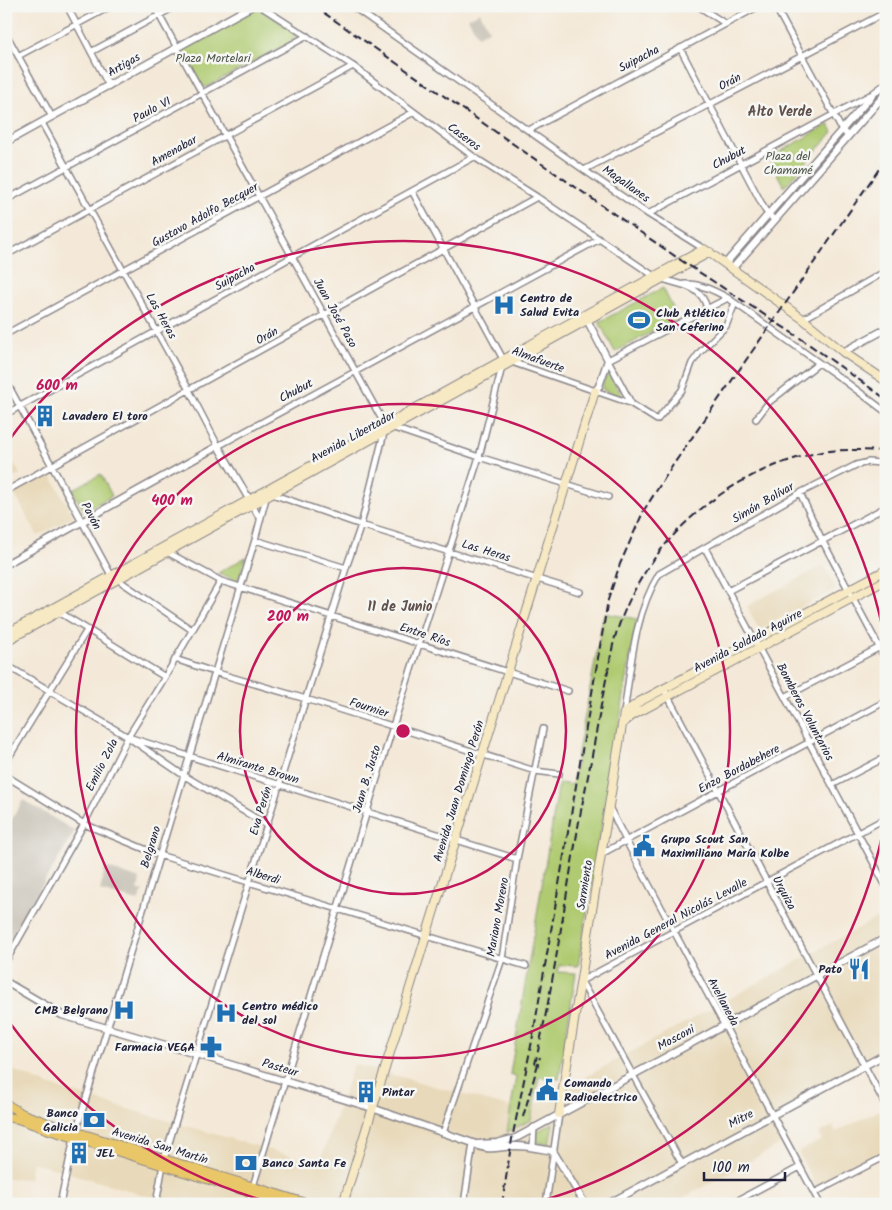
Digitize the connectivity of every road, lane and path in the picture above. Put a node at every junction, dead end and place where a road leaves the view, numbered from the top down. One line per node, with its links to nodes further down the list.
1 (67, 6): 14 (street)
2 (111, 6): 14 (street)
3 (154, 6): 12 (street, Juan José Paso)
4 (176, 6): 12 (street)
5 (252, 6): 17 (street, Artigas)
6 (260, 6): 16 (street, Caseros)
7 (352, 6): 34 (street, Magallanes)
8 (698, 6): 13 (street)
9 (759, 6): 13 (street, Suipacha)
10 (775, 6): 21 (street)
11 (886, 12): 21 (street, Orán)
12 (159, 15): 17 (street, Juan José Paso); 19 (street)
13 (726, 24): 18 (street, Suipacha)
14 (77, 25): 19 (street); 20 (street)
15 (6, 34): 20 (street)
16 (307, 36): 22 (street, Caseros); 28 (street, Paulo VI)
17 (176, 48): 25 (street, Artigas); 28 (street, Juan José Paso)
18 (680, 48): 29 (street); 34 (street, Suipacha)
19 (91, 52): 25 (street)
20 (18, 56): 32 (street)
21 (802, 56): 29 (street, Orán); 31 (street)
22 (352, 66): 30 (street, Caseros); 36 (street, Amenabar)
23 (886, 79): 26 (street)
24 (886, 84): 26 (street)
25 (109, 86): 32 (street, Artigas)
26 (874, 93): 31 (street, Chubut); 35 (street)
27 (886, 93): 37 (street)
28 (202, 94): 36 (street, Juan José Paso); 41 (street, Paulo VI)
29 (709, 104): 40 (street); 42 (street, Orán)
30 (414, 112): 39 (street, Caseros); 44 (street, Gustavo Adolfo Becquer)
31 (834, 114): 35 (street); 40 (street, Chubut)
32 (52, 117): 33 (street, Artigas)
33 (42, 123): 38 (street, Artigas); 41 (street, Las Heras)
34 (529, 130): 42 (street, Magallanes)
35 (842, 130): 37 (street); 49 (street)
36 (224, 135): 44 (street, Juan José Paso); 47 (street, Amenabar)
37 (848, 136): 50 (street)
38 (6, 142)
39 (474, 157): 43 (street, Suipacha); 45 (street, Caseros)
40 (741, 164): 48 (street, Chubut); 49 (street)
41 (67, 167): 46 (street, Paulo VI); 47 (street, Las Heras)
42 (584, 170): 48 (street, Magallanes)
43 (412, 191): 52 (street, Almafuerte); 55 (street, Suipacha)
44 (259, 197): 55 (street, Juan José Paso); 57 (street, Gustavo Adolfo Becquer)
45 (536, 197): 51 (street, Caseros); 52 (street, Orán)
46 (6, 200)
47 (90, 209): 54 (street, Amenabar); 57 (street, Las Heras)
48 (648, 214): 53 (street, Magallanes)
49 (768, 215): 50 (street); 56 (street)
50 (774, 220): 56 (street)
51 (598, 240): 59 (street, Caseros); 63 (street, Chubut)
52 (444, 249): 63 (street, Almafuerte); 65 (street, Orán)
53 (707, 251): 56 (main road, Magallanes); 59 (main road, Avenida Libertador)
54 (6, 255)
55 (292, 257): 65 (street, Juan José Paso); 69 (street, Suipacha)
56 (729, 266): 67 (main road, Magallanes)
57 (123, 271): 69 (street, Las Heras); 70 (street, Gustavo Adolfo Becquer)
58 (886, 271): 67 (street)
59 (657, 278): 60 (street); 66 (main road, Avenida Libertador)
60 (684, 284): 61 (street); 64 (street)
61 (728, 298): 62 (street); 64 (street)
62 (735, 303): 73 (street); 80 (street, Almafuerte)
63 (475, 307): 74 (street, Almafuerte); 75 (street, Chubut)
64 (707, 309): 72 (street)
65 (324, 315): 75 (street, Juan José Paso); 78 (street, Orán)
66 (586, 317): 72 (street); 74 (main road, Avenida Libertador)
67 (803, 319): 71 (main road, Magallanes)
68 (886, 329): 71 (street)
69 (157, 332): 78 (street, Las Heras); 81 (street, Suipacha)
70 (6, 334)
71 (843, 352): 77 (main road, Magallanes)
72 (608, 360): 79 (street, Avenida Juan Domingo Perón); 80 (street)
73 (819, 362): 82 (street); 84 (street)
74 (505, 363): 79 (street, Almafuerte); 85 (main road, Avenida Libertador); 87 (street, Juan B. Justo)
75 (356, 372): 85 (street, Juan José Paso); 86 (street, Chubut)
76 (6, 381): 81 (street, Pavón)
77 (886, 381)
78 (189, 390): 86 (street, Las Heras); 89 (street, Orán)
79 (598, 390): 80 (street, Almafuerte); 90 (main road, Avenida Juan Domingo Perón)
80 (632, 404)
81 (20, 407): 83 (street, Suipacha); 89 (street, Pavón)
82 (886, 412)
83 (6, 414)
84 (756, 419)
85 (387, 428): 87 (street); 93 (main road, Avenida Libertador); 95 (main road, Avenida Libertador); 99 (street, Eva Perón)
86 (218, 446): 95 (street, Las Heras); 98 (street, Chubut)
87 (479, 457): 90 (street); 104 (street, Juan B. Justo)
88 (883, 464): 92 (street, Simón Bolívar)
89 (53, 466): 91 (street, Orán); 98 (street, Pavón)
90 (568, 485): 94 (street); 110 (main road, Avenida Juan Domingo Perón)
91 (6, 491)
92 (800, 493): 101 (street); 102 (street, Simón Bolívar)
93 (269, 496): 95 (main road, Avenida Libertador); 97 (street, Belgrano); 99 (street, Las Heras)
94 (608, 497)
95 (251, 502): 97 (street, Las Heras); 103 (main road, Avenida Libertador); 109 (main road, Avenida Libertador)
96 (886, 507): 101 (street)
97 (261, 520): 100 (street, Belgrano)
98 (82, 522): 105 (street, Chubut); 109 (street, Pavón)
99 (361, 525): 104 (street, Las Heras); 106 (street, Eva Perón)
100 (255, 540): 106 (street); 113 (street, Belgrano)
101 (822, 540): 114 (street); 115 (street)
102 (705, 548): 108 (street, Simón Bolívar); 115 (street, Bomberos Voluntarios)
103 (167, 552): 109 (main road, Avenida Libertador); 112 (street, Entre Ríos)
104 (449, 552): 110 (street, Las Heras); 125 (street, Juan B. Justo)
105 (6, 564)
106 (346, 568): 119 (street, Eva Perón)
107 (886, 570): 114 (main road, Avenida Soldado Aguirre)
108 (659, 574): 142 (street, Sarmiento)
109 (114, 578): 118 (main road, Avenida Libertador); 121 (street, Pavón); 122 (main road, Avenida Libertador)
110 (539, 579): 116 (street, Las Heras); 133 (main road, Avenida Juan Domingo Perón)
111 (886, 580): 117 (main road, Avenida Soldado Aguirre)
112 (220, 581): 113 (street, Entre Ríos); 121 (street, Emilio Zola)
113 (240, 587): 119 (street, Entre Ríos); 132 (street, Belgrano)
114 (848, 590): 117 (street); 123 (main road, Avenida Soldado Aguirre)
115 (728, 591): 123 (street, Bomberos Voluntarios)
116 (580, 592)
117 (852, 598): 127 (street); 128 (main road, Avenida Soldado Aguirre)
118 (59, 612): 120 (street); 124 (main road, Avenida Libertador)
119 (331, 616): 125 (street, Entre Ríos); 140 (street, Eva Perón)
120 (87, 630): 134 (street); 137 (street)
121 (192, 630): 129 (street, Emilio Zola)
122 (6, 634)
123 (754, 640): 128 (street, Bomberos Voluntarios); 135 (main road, Avenida Soldado Aguirre)
124 (6, 641)
125 (420, 644): 133 (street, Entre Ríos); 144 (street, Juan B. Justo)
126 (886, 644): 127 (street)
127 (879, 647): 130 (street); 139 (street)
128 (758, 648): 138 (main road, Avenida Soldado Aguirre); 139 (street, Bomberos Voluntarios)
129 (175, 659): 132 (street, Fournier); 134 (street, Emilio Zola)
130 (886, 660)
131 (6, 666): 137 (street, Almirante Brown)
132 (214, 672): 140 (street, Fournier); 150 (street, Belgrano)
133 (510, 672): 136 (street, Entre Ríos); 148 (main road, Avenida Juan Domingo Perón)
134 (165, 677): 146 (street, Emilio Zola)
135 (664, 689): 138 (street, Urquiza); 142 (main road, Avenida Soldado Aguirre)
136 (568, 690)
137 (50, 691): 146 (street, Almirante Brown); 151 (street)
138 (668, 697): 143 (main road, Avenida Soldado Aguirre); 158 (street, Urquiza)
139 (785, 697): 147 (street, Bomberos Voluntarios)
140 (306, 698): 144 (street, Fournier); 156 (street, Eva Perón)
141 (886, 701): 147 (street, Enzo Bordabehere)
142 (624, 713): 143 (main road, Sarmiento)
143 (623, 723): 159 (main road, Sarmiento)
144 (393, 726): 148 (street, Fournier); 160 (street, Juan B. Justo)
145 (543, 729): 152 (street, Mariano Moreno)
146 (128, 737): 150 (street, Almirante Brown); 154 (street); 162 (street, Emilio Zola)
147 (809, 742): 157 (street, Bomberos Voluntarios); 158 (street, Enzo Bordabehere)
148 (484, 755): 152 (street, Fournier); 165 (main road, Avenida Juan Domingo Perón)
149 (886, 756): 157 (street)
150 (189, 757): 154 (street, Belgrano); 156 (street, Almirante Brown)
151 (6, 762)
152 (535, 771): 153 (street, Fournier); 169 (street, Mariano Moreno)
153 (558, 774)
154 (184, 775): 163 (street); 168 (street, Belgrano)
155 (6, 776): 162 (street, Alberdi)
156 (280, 785): 160 (street, Almirante Brown); 163 (street, Eva Perón)
157 (832, 785): 164 (street, Bomberos Voluntarios)
158 (718, 791): 166 (street, Enzo Bordabehere); 171 (street, Urquiza)
159 (609, 808): 166 (street, Avellaneda); 167 (main road, Sarmiento)
160 (367, 812): 165 (street, Almirante Brown); 173 (street, Juan B. Justo)
161 (886, 818): 164 (street, Avenida General Nicolás Levalle)
162 (84, 824): 168 (street, Alberdi); 178 (street, Emilio Zola)
163 (267, 825): 170 (street, Eva Perón)
164 (858, 833): 171 (street, Avenida General Nicolás Levalle); 172 (street, Bomberos Voluntarios)
165 (458, 841): 169 (street, Almirante Brown); 175 (main road, Avenida Juan Domingo Perón)
166 (626, 841): 167 (street, Enzo Bordabehere); 174 (street, Avellaneda)
167 (601, 854): 181 (main road, Sarmiento)
168 (159, 855): 170 (street, Alberdi); 184 (street, Belgrano)
169 (518, 859): 177 (street, Mariano Moreno)
170 (249, 882): 173 (street, Alberdi); 185 (street, Eva Perón)
171 (767, 882): 174 (street, Avenida General Nicolás Levalle); 180 (street, Urquiza)
172 (886, 886)
173 (338, 909): 175 (street, Alberdi); 189 (street, Juan B. Justo)
174 (674, 932): 181 (street, Avenida General Nicolás Levalle); 183 (street, Avellaneda)
175 (428, 936): 177 (street, Alberdi); 192 (main road, Avenida Juan Domingo Perón)
176 (886, 938): 180 (street, Mosconi)
177 (502, 959): 179 (street, Alberdi); 197 (street, Mariano Moreno)
178 (6, 961)
179 (526, 966)
180 (816, 975): 183 (street, Mosconi); 187 (street, Urquiza)
181 (582, 981): 188 (street); 193 (main road, Sarmiento)
182 (6, 982): 184 (street, Pasteur)
183 (724, 1025): 188 (street, Mosconi); 194 (street, Avellaneda)
184 (108, 1027): 185 (street, Pasteur); 198 (street, Belgrano)
185 (196, 1054): 189 (street, Pasteur); 203 (street, Eva Perón)
186 (886, 1054): 187 (street, Mitre)
187 (864, 1065): 191 (street, Urquiza); 194 (street, Mitre)
188 (633, 1074): 193 (street, Mosconi); 204 (street)
189 (285, 1082): 192 (street, Pasteur); 206 (street, Juan B. Justo)
190 (6, 1104): 198 (main road, Avenida San Martín)
191 (886, 1106)
192 (375, 1109): 197 (street, Pasteur); 214 (main road, Avenida Juan Domingo Perón); 215 (main road, Avenida Juan Domingo Perón)
193 (559, 1114): 196 (street, Mosconi); 201 (street, Sarmiento)
194 (772, 1115): 204 (street, Mitre); 205 (street, Avellaneda)
195 (6, 1117): 198 (main road, Avenida San Martín)
196 (534, 1127): 199 (street, Mosconi); 200 (street)
197 (443, 1133): 199 (street, Pasteur)
198 (75, 1134): 203 (main road, Avenida San Martín); 209 (street, Belgrano)
199 (473, 1143): 200 (street, Pasteur); 216 (street)
200 (534, 1147): 201 (street, Pasteur)
201 (553, 1151): 217 (street, Sarmiento); 218 (street)
202 (886, 1156): 207 (street)
203 (163, 1162): 206 (main road, Avenida San Martín); 210 (street, Eva Perón)
204 (682, 1164): 208 (street, Mitre)
205 (800, 1167): 207 (street, Avellaneda); 219 (street)
206 (252, 1190): 211 (street, Juan B. Justo); 212 (main road, Avenida San Martín); 213 (main road, Avenida San Martín)
207 (814, 1194): 220 (street, Avellaneda)
208 (611, 1203)
209 (60, 1204)
210 (156, 1204)
211 (249, 1204)
212 (287, 1204)
213 (309, 1204)
214 (344, 1204)
215 (348, 1204)
216 (464, 1204)
217 (546, 1204)
218 (585, 1204)
219 (731, 1204)
220 (820, 1204)

